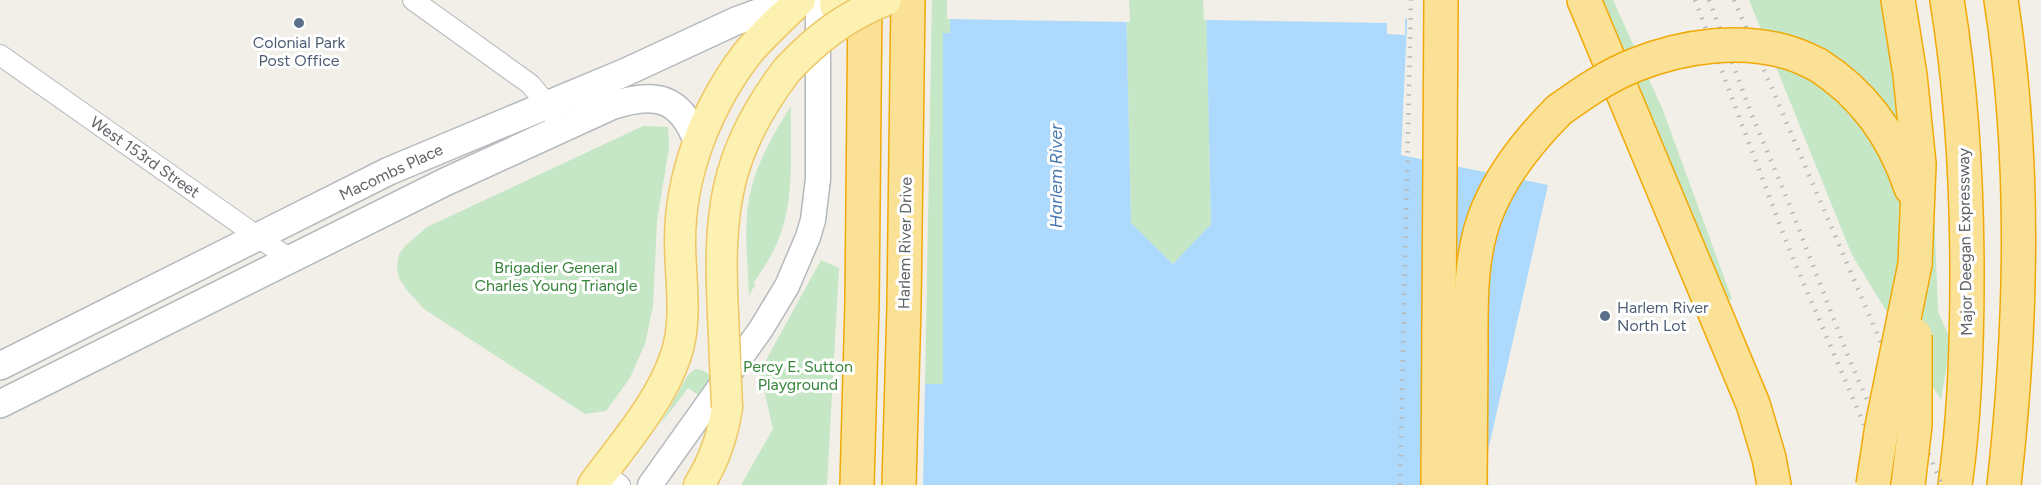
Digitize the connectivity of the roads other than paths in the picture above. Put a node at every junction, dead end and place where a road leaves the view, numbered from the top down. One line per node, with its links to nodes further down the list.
1 (413, 0): 15 (street)
2 (818, 0): 25 (street)
3 (839, 0): 14 (main road, bridge)
4 (865, 0): 27 (highway)
5 (886, 0): 14 (main road, bridge)
6 (908, 0): 28 (highway, Harlem River Drive)
7 (1442, 0): 29 (highway)
8 (1584, 0): 31 (highway)
9 (1898, 0): 18 (highway)
10 (1947, 0): 34 (highway, Major Deegan Expressway)
11 (2001, 0): 35 (highway)
12 (792, 4): 15 (main road, Macombs Place); 17 (main road)
13 (0, 55): 19 (street, West 153rd Street)
14 (787, 69): 26 (main road, bridge)
15 (547, 104): 16 (street); 19 (main road, Macombs Place)
16 (560, 127): 17 (main road, Macombs Place); 20 (main road, Macombs Place)
17 (698, 143): 24 (main road)
18 (1918, 210): 21 (highway); 30 (highway, bridge)
19 (257, 238): 20 (street, West 153rd Street); 22 (main road, Macombs Place)
20 (291, 260): 23 (main road, Macombs Place)
21 (1916, 264): 32 (highway, bridge); 33 (highway, bridge)
22 (0, 366)
23 (0, 404)
24 (608, 482)
25 (650, 485)
26 (699, 485)
27 (857, 485)
28 (899, 485)
29 (1438, 485)
30 (1470, 485)
31 (1774, 485)
32 (1873, 485)
33 (1908, 485)
34 (1955, 485)
35 (2004, 485)

